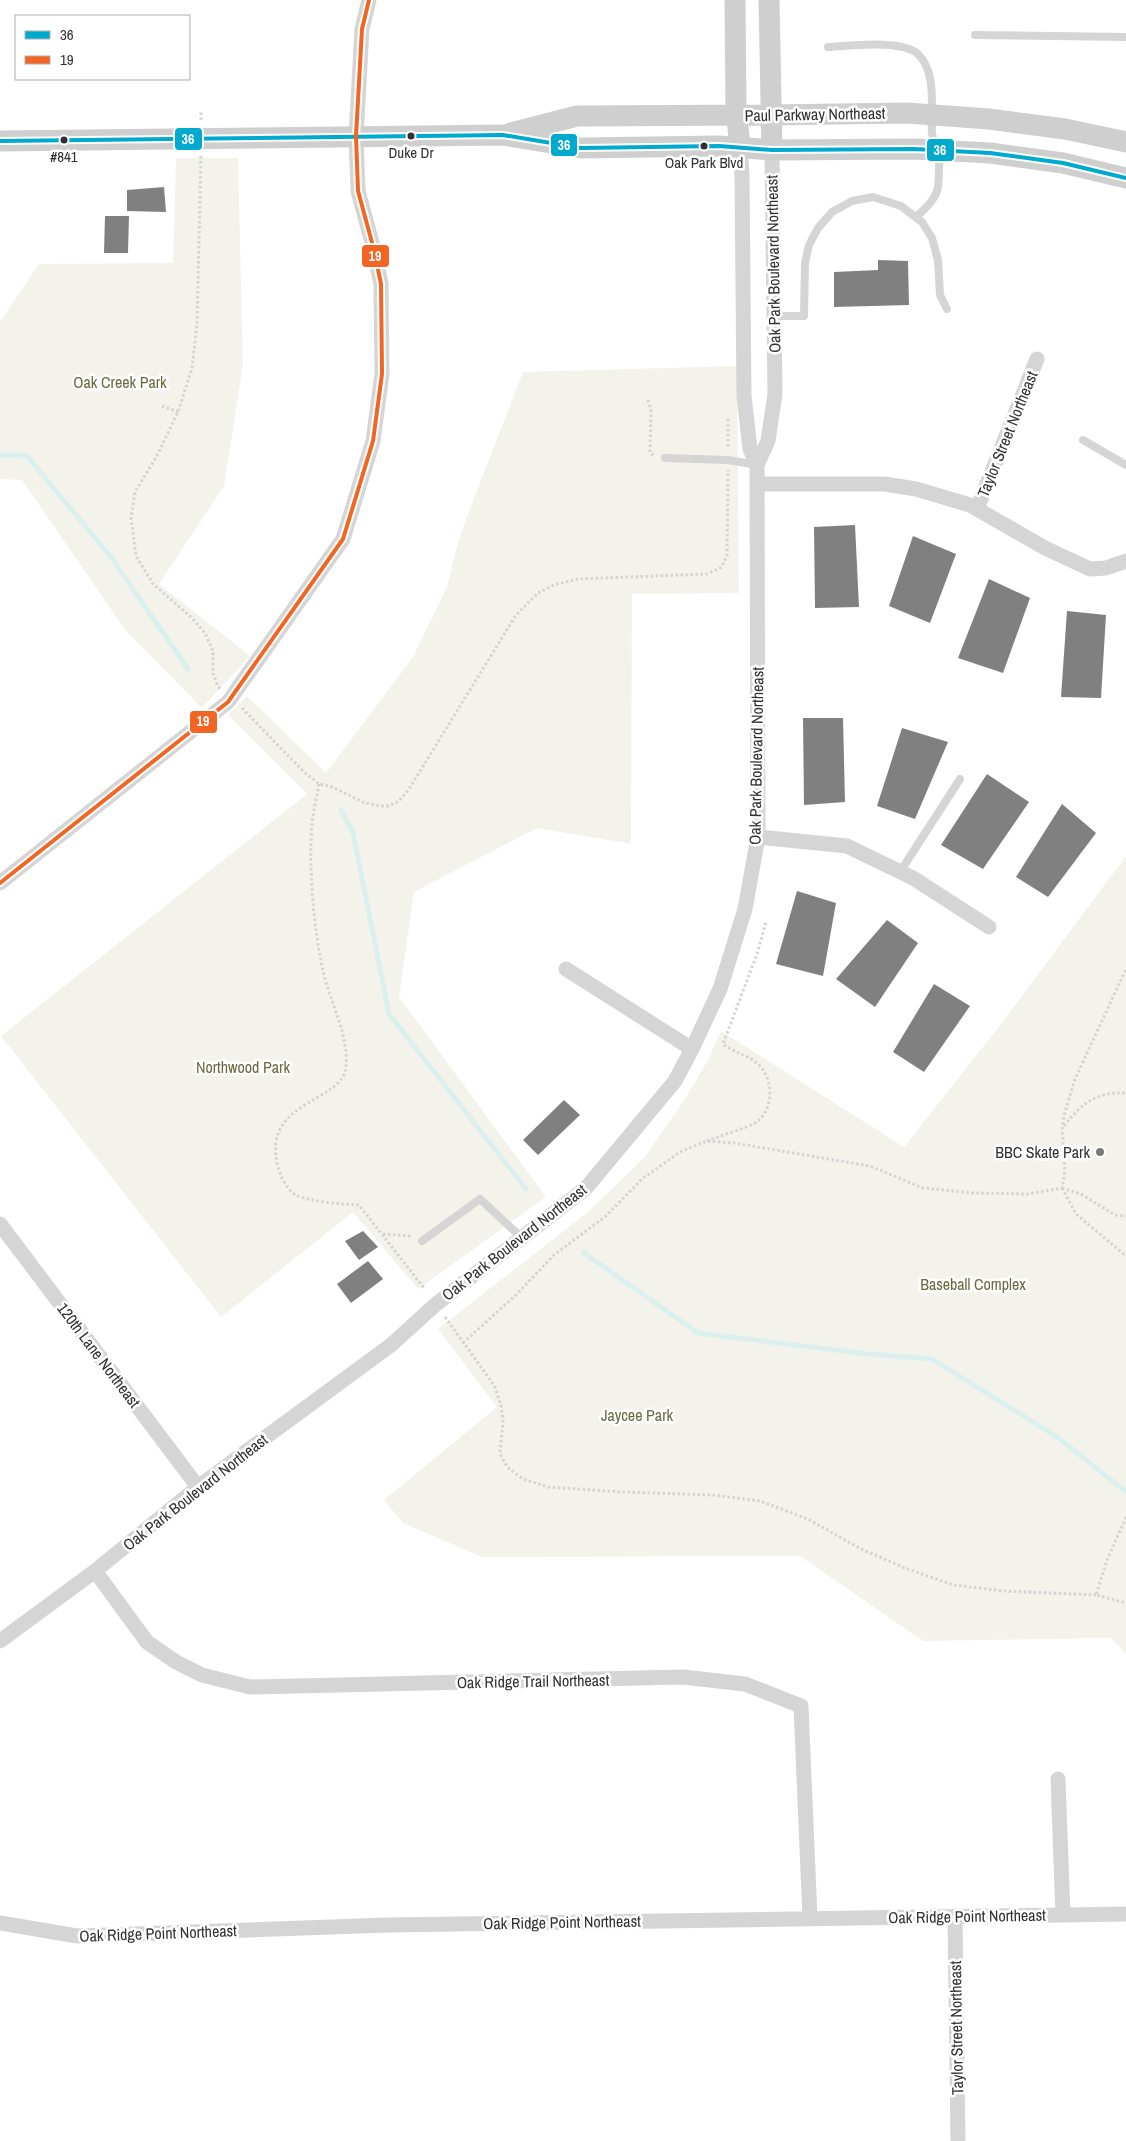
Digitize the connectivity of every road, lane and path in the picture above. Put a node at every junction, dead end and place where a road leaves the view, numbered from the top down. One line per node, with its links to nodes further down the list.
1 (369, 0): 11 (street)
2 (734, 0): 7 (street, Oak Park Boulevard Northeast)
3 (769, 0): 9 (street, Oak Park Boulevard Northeast)
4 (975, 35): 5 (lane)
5 (1126, 37)
6 (828, 47): 8 (lane)
7 (737, 115): 9 (street, Paul Parkway Northeast); 10 (street, Paul Parkway Northeast); 14 (street, Oak Park Boulevard Northeast)
8 (931, 115): 9 (street, Paul Parkway Northeast); 13 (street, Paul Parkway Northeast); 16 (lane)
9 (772, 116): 15 (street, Oak Park Boulevard Northeast)
10 (503, 135): 11 (street, Paul Parkway Northeast); 14 (street, Paul Parkway Northeast)
11 (356, 136): 12 (street, Paul Parkway Northeast); 35 (street)
12 (0, 140)
13 (1126, 142)
14 (740, 146): 15 (street, Paul Parkway Northeast); 30 (street, Oak Park Boulevard Northeast)
15 (772, 150): 16 (street, Paul Parkway Northeast); 21 (street, Oak Park Boulevard Northeast)
16 (939, 150): 18 (street, Paul Parkway Northeast); 19 (lane)
17 (201, 161): 25 (path)
18 (1126, 178)
19 (916, 218): 20 (lane); 21 (lane)
20 (947, 309)
21 (774, 316): 30 (street, Oak Park Boulevard Northeast)
22 (1037, 359): 33 (street, Taylor Street Northeast)
23 (648, 400): 28 (path)
24 (162, 406): 25 (path)
25 (178, 412): 35 (path)
26 (728, 419): 29 (path)
27 (1083, 440): 31 (lane)
28 (665, 458): 29 (lane)
29 (728, 460): 30 (lane); 37 (path)
30 (757, 465): 32 (street, Oak Park Boulevard Northeast)
31 (1126, 465)
32 (757, 484): 33 (street); 38 (street, Oak Park Boulevard Northeast)
33 (977, 509): 34 (street)
34 (1126, 561)
35 (232, 698): 37 (path); 40 (street)
36 (960, 779): 39 (lane)
37 (319, 784): 52 (path)
38 (758, 837): 39 (street); 45 (street, Oak Park Boulevard Northeast)
39 (900, 872): 42 (street)
40 (0, 883)
41 (766, 922): 48 (path)
42 (989, 927)
43 (566, 969): 45 (street)
44 (1126, 969): 47 (path)
45 (692, 1049): 53 (street, Oak Park Boulevard Northeast)
46 (1126, 1093): 47 (path)
47 (1062, 1127): 49 (path)
48 (707, 1141): 49 (path); 58 (path)
49 (1062, 1188): 50 (path); 55 (path)
50 (1126, 1216)
51 (0, 1224): 59 (street, 120th Lane Northeast)
52 (382, 1234): 54 (path); 56 (path)
53 (521, 1237): 54 (lane); 59 (street, Oak Park Boulevard Northeast)
54 (422, 1240)
55 (1126, 1256)
56 (424, 1288)
57 (445, 1317): 58 (path)
58 (463, 1343): 62 (path)
59 (198, 1487): 61 (street, Oak Park Boulevard Northeast)
60 (1126, 1517): 62 (path)
61 (94, 1572): 64 (street, Oak Park Boulevard Northeast); 69 (street, Oak Ridge Trail Northeast)
62 (1096, 1595): 63 (path)
63 (1126, 1603)
64 (0, 1641)
65 (1058, 1779): 66 (street)
66 (1063, 1914): 67 (street, Oak Ridge Point Northeast); 68 (street, Oak Ridge Point Northeast)
67 (1126, 1914)
68 (955, 1916): 69 (street, Oak Ridge Point Northeast); 71 (street, Taylor Street Northeast)
69 (810, 1918): 70 (street, Oak Ridge Point Northeast)
70 (0, 1923)
71 (958, 2141)

